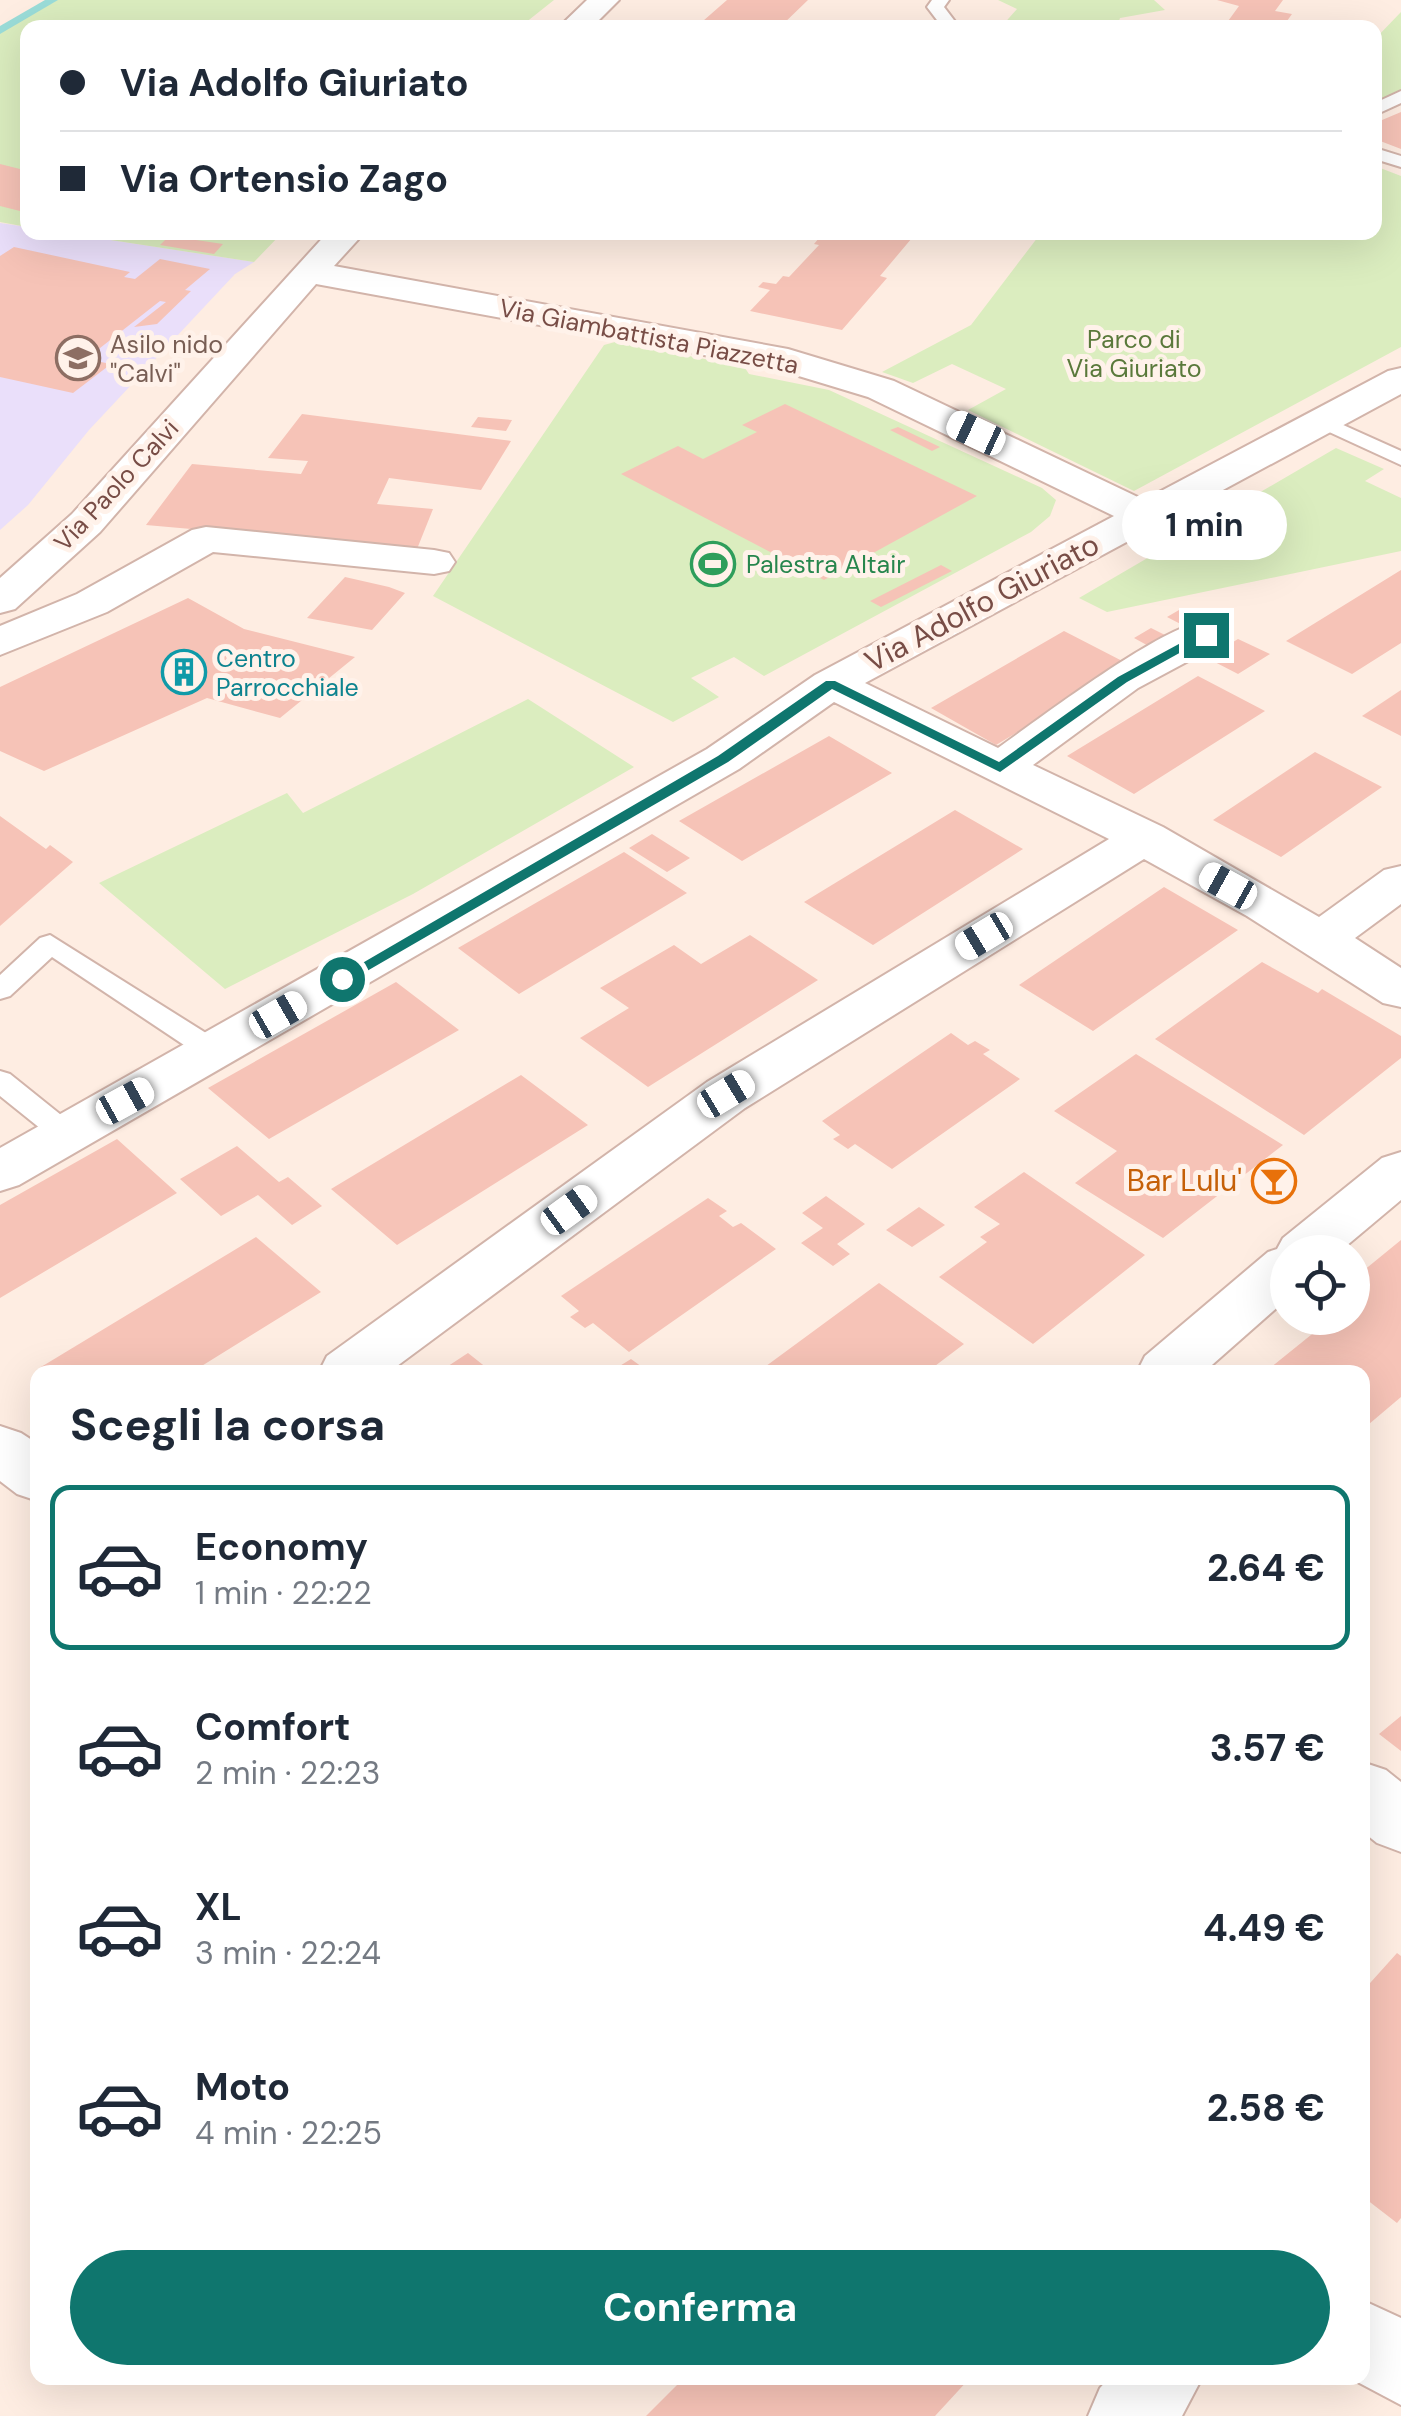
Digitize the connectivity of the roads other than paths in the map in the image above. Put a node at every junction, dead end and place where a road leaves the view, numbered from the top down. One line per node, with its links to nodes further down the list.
1 (604, 0): 3 (street)
2 (941, 0): 4 (lane)
3 (583, 20)
4 (945, 20)
5 (340, 240): 6 (street, Via Paolo Calvi)
6 (308, 272): 10 (street, Via Giambattista Piazzetta); 12 (street, Via Paolo Calvi)
7 (1401, 379): 8 (street, Via Adolfo Giuriato)
8 (1321, 422): 9 (lane); 10 (street, Via Adolfo Giuriato)
9 (1401, 459)
10 (1141, 516): 15 (street, Via Adolfo Giuriato)
11 (434, 562): 14 (street)
12 (0, 600)
13 (1206, 635): 16 (street)
14 (0, 642)
15 (831, 684): 16 (street); 22 (street, Via Adolfo Giuriato)
16 (1000, 768): 17 (street)
17 (1146, 837): 19 (street); 29 (street)
18 (1401, 881): 19 (street)
19 (1323, 938): 21 (street)
20 (0, 990): 22 (lane)
21 (1401, 992)
22 (214, 1052): 24 (street, Via Adolfo Giuriato)
23 (0, 1081): 24 (lane)
24 (66, 1134): 26 (street, Via Adolfo Giuriato)
25 (1401, 1171): 27 (street)
26 (0, 1172)
27 (1324, 1235)
28 (1270, 1282): 30 (street)
29 (358, 1365)
30 (1174, 1365)
31 (0, 1450): 32 (street)
32 (30, 1471)
33 (1370, 1797): 34 (street)
34 (1401, 1822)
35 (1370, 2344): 36 (street)
36 (1401, 2365)
37 (1156, 2385): 38 (street)
38 (1128, 2416)

